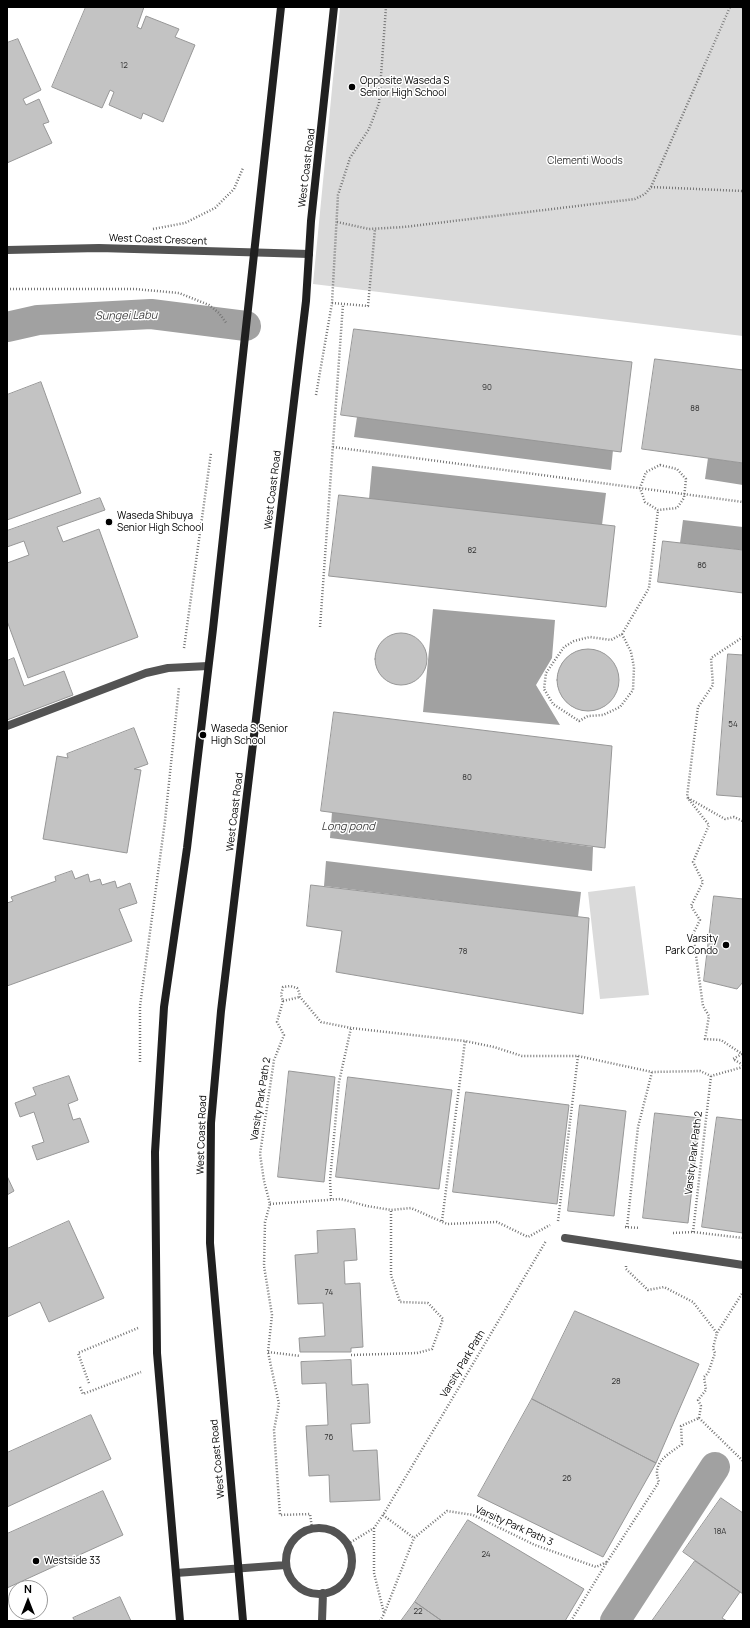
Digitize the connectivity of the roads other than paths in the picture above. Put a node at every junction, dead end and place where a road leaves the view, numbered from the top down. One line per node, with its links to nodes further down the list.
1 (281, 7): 4 (main road)
2 (334, 7): 5 (main road, West Coast Road)
3 (7, 250): 4 (street, West Coast Crescent)
4 (255, 252): 5 (street, West Coast Crescent); 6 (main road)
5 (309, 254): 11 (main road, West Coast Road)
6 (208, 666): 7 (street); 12 (main road)
7 (7, 726)
8 (565, 1238): 9 (street)
9 (743, 1265)
10 (286, 1564): 11 (street); 13 (street); 13 (street)
11 (238, 1568): 12 (street); 15 (main road, West Coast Road)
12 (176, 1573): 14 (main road)
13 (323, 1593): 16 (street)
14 (180, 1621)
15 (243, 1621)
16 (322, 1621)

